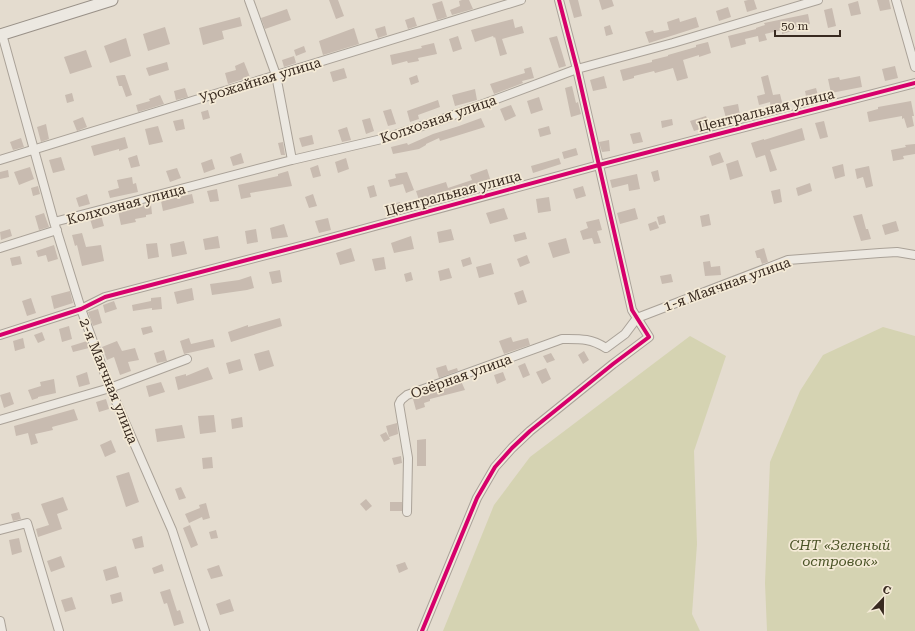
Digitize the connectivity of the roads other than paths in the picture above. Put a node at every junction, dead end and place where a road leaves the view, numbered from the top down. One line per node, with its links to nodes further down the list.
1 (112, 0): 7 (main road)
2 (249, 0): 10 (street)
3 (521, 0): 10 (street, Урожайная улица)
4 (559, 0): 9 (street)
5 (818, 0): 9 (street, Колхозная улица)
6 (896, 0): 8 (street)
7 (1, 34): 12 (street, 2-я Маячная улица)
8 (915, 67)
9 (577, 69): 14 (street, Колхозная улица); 15 (street)
10 (276, 75): 12 (street, Урожайная улица); 14 (street)
11 (915, 83): 15 (street, Центральная улица)
12 (35, 149): 13 (street, Урожайная улица); 16 (street, 2-я Маячная улица)
13 (0, 160)
14 (292, 160): 16 (street, Колхозная улица)
15 (599, 165): 19 (street, Центральная улица); 20 (street)
16 (55, 226): 17 (street, Колхозная улица); 19 (street, 2-я Маячная улица)
17 (0, 248)
18 (915, 255): 20 (street, 1-я Маячная улица)
19 (81, 310): 21 (street, Центральная улица); 23 (street, 2-я Маячная улица)
20 (637, 318): 25 (street, Озёрная улица); 31 (street)
21 (0, 335)
22 (187, 359): 23 (street)
23 (110, 388): 24 (street); 30 (street, 2-я Маячная улица)
24 (0, 420)
25 (408, 512)
26 (0, 530): 29 (street)
27 (0, 621): 28 (street)
28 (2, 631)
29 (59, 631)
30 (205, 631)
31 (422, 631)

